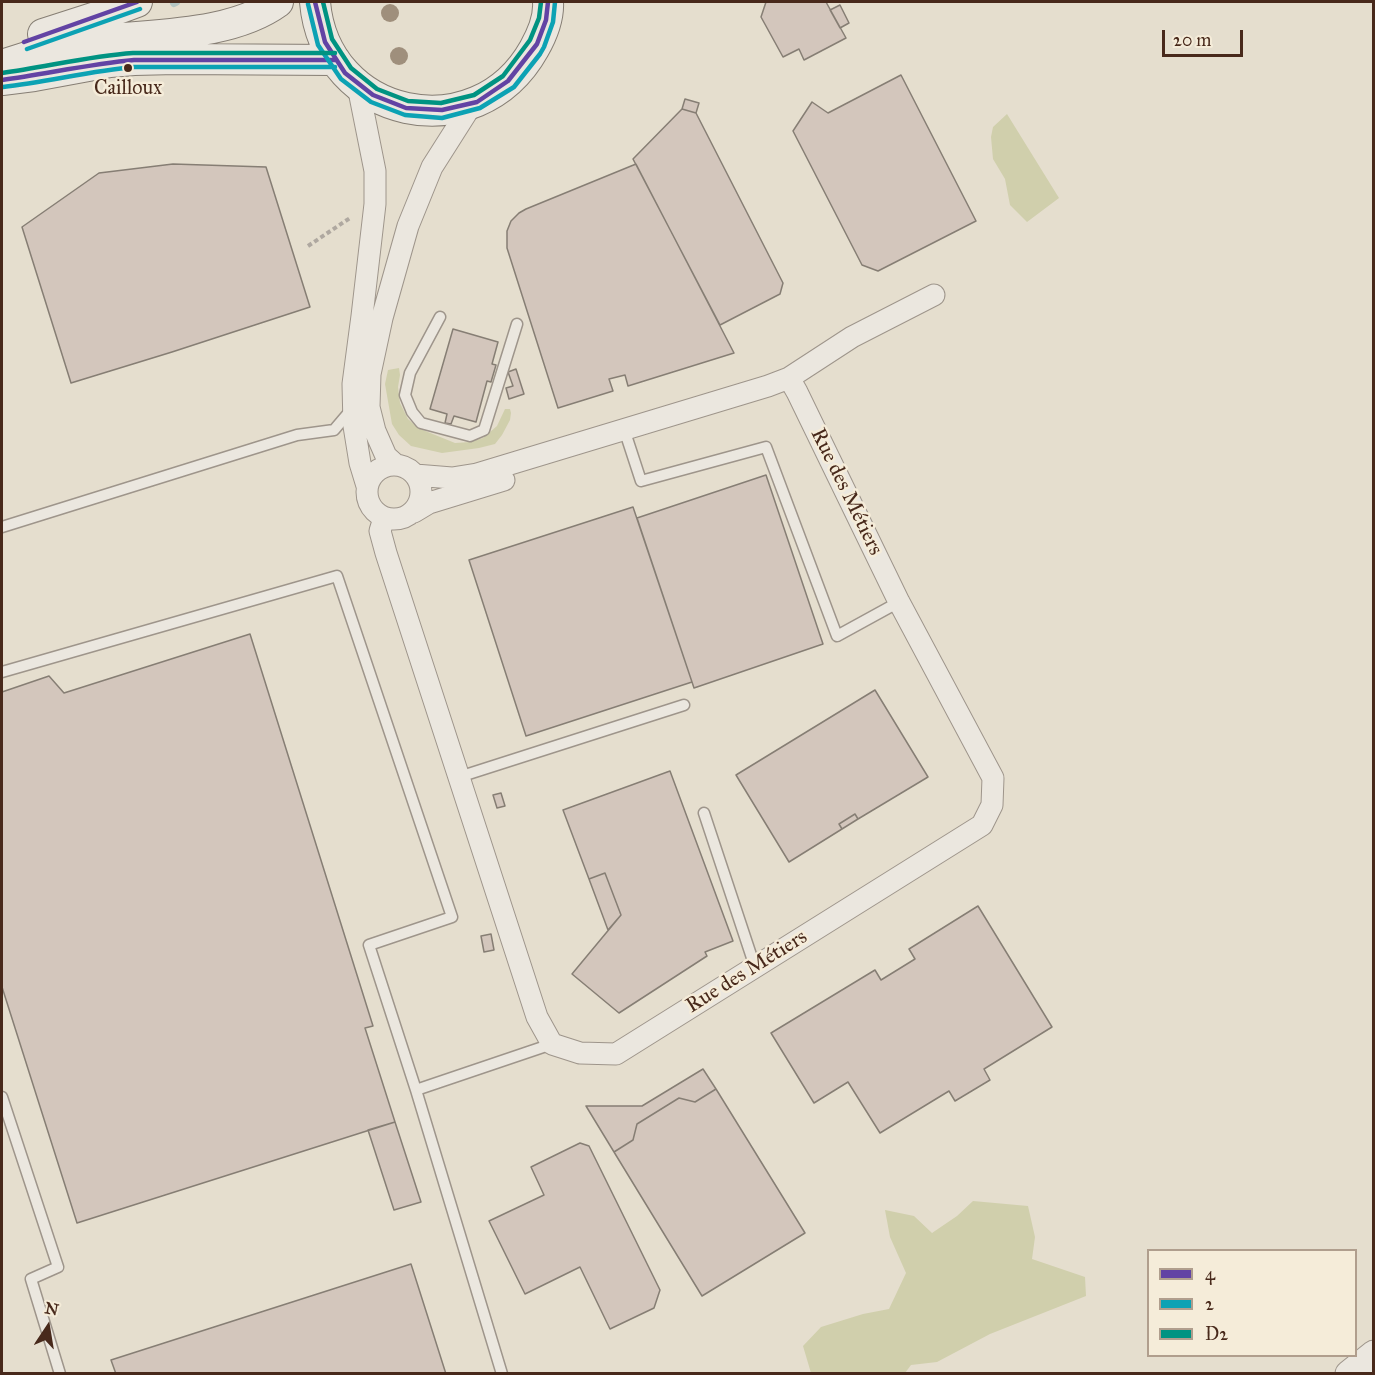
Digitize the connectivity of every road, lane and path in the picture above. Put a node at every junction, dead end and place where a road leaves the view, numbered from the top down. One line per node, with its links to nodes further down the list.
1 (137, 2): 5 (main road)
2 (278, 2): 7 (main road)
3 (315, 2): 6 (main road)
4 (551, 4): 10 (main road)
5 (2, 53)
6 (334, 60): 8 (main road); 9 (main road)
7 (2, 67)
8 (2, 80)
9 (358, 86): 10 (main road); 17 (street)
10 (472, 104): 20 (street)
11 (354, 216): 12 (path)
12 (308, 246)
13 (934, 295): 16 (street)
14 (440, 317): 15 (lane)
15 (517, 324)
16 (789, 378): 18 (street); 26 (street, Rue des Métiers)
17 (353, 407): 22 (street); 25 (lane)
18 (624, 429): 19 (street); 26 (lane)
19 (551, 451): 21 (street); 23 (street)
20 (396, 465): 21 (street); 22 (street)
21 (415, 475): 23 (street)
22 (367, 486): 24 (street)
23 (414, 512): 24 (street)
24 (384, 518): 29 (street)
25 (2, 527)
26 (899, 602): 31 (street, Rue des Métiers)
27 (2, 672): 33 (lane)
28 (684, 705): 29 (lane)
29 (459, 777): 32 (street)
30 (704, 813): 31 (lane)
31 (755, 967): 32 (street, Rue des Métiers)
32 (552, 1044): 33 (lane)
33 (416, 1090): 37 (lane)
34 (2, 1097): 36 (lane)
35 (1374, 1354): 38 (street)
36 (60, 1374)
37 (502, 1374)
38 (1349, 1374)

